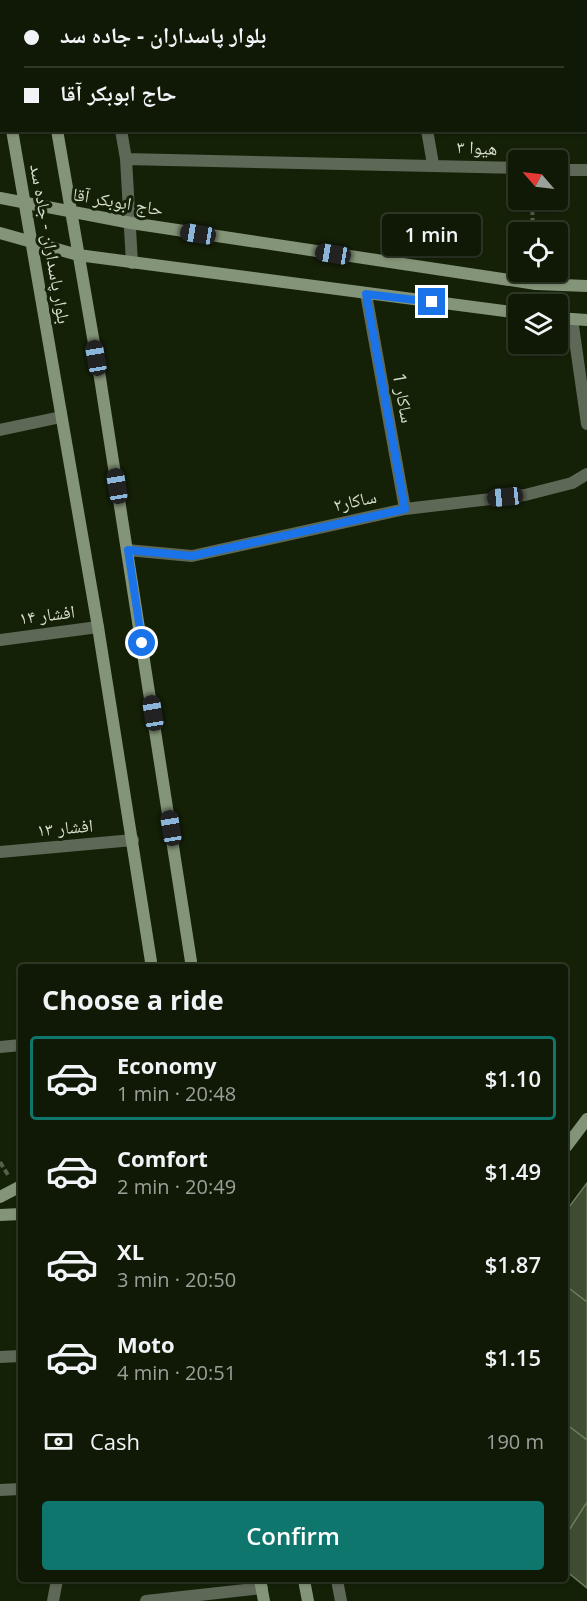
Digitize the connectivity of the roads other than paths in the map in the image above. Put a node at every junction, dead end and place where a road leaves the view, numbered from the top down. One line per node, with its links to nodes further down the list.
1 (12, 132): 11 (main road, بلوار پاسداران - جاده سد)
2 (57, 132): 12 (main road, بلوار پاسداران - جاده سد)
3 (121, 132): 5 (street)
4 (427, 132): 6 (street)
5 (126, 159): 6 (street, هیوا ۳); 13 (street)
6 (433, 164): 7 (street, هیوا ۳)
7 (508, 167)
8 (568, 170): 9 (street)
9 (587, 170)
10 (0, 198): 11 (main road, حاج ابوبکر آقا)
11 (24, 202): 12 (main road, حاج ابوبکر آقا); 15 (main road, بلوار پاسداران - جاده سد)
12 (71, 212): 13 (main road, حاج ابوبکر آقا); 16 (main road, بلوار پاسداران - جاده سد)
13 (131, 224): 17 (street); 18 (main road, حاج ابوبکر آقا)
14 (0, 233): 15 (main road)
15 (31, 240): 16 (main road); 24 (main road, بلوار پاسداران - جاده سد)
16 (78, 255): 17 (main road); 29 (main road, بلوار پاسداران - جاده سد)
17 (132, 263): 19 (main road)
18 (587, 286)
19 (366, 294): 20 (main road); 28 (street, ساکار 1)
20 (508, 312)
21 (568, 319): 22 (main road)
22 (572, 319): 23 (main road); 25 (street)
23 (587, 320)
24 (61, 417): 26 (street); 30 (main road, بلوار پاسداران - جاده سد)
25 (587, 424)
26 (0, 430)
27 (587, 474): 28 (street, ساکار۲)
28 (405, 509): 29 (street, ساکار۲)
29 (128, 550): 35 (main road, بلوار پاسداران - جاده سد)
30 (99, 627): 31 (street, افشار ۱۴); 32 (main road, بلوار پاسداران - جاده سد)
31 (0, 640)
32 (133, 840): 33 (street, افشار ۱۳); 34 (main road, بلوار پاسداران - جاده سد)
33 (0, 852)
34 (151, 964)
35 (191, 964)
36 (18, 1045): 37 (street)
37 (0, 1047)
38 (587, 1119): 39 (main road)
39 (568, 1144)
40 (18, 1188): 41 (main road)
41 (0, 1197)
42 (18, 1214): 43 (main road)
43 (0, 1215)
44 (18, 1356): 45 (street)
45 (0, 1357)
46 (18, 1489): 47 (street)
47 (0, 1490)
48 (57, 1582): 52 (street)
49 (304, 1582): 55 (main road)
50 (337, 1582): 56 (street)
51 (261, 1584): 53 (street); 54 (main road)
52 (53, 1601)
53 (146, 1601)
54 (264, 1601)
55 (308, 1601)
56 (341, 1601)

